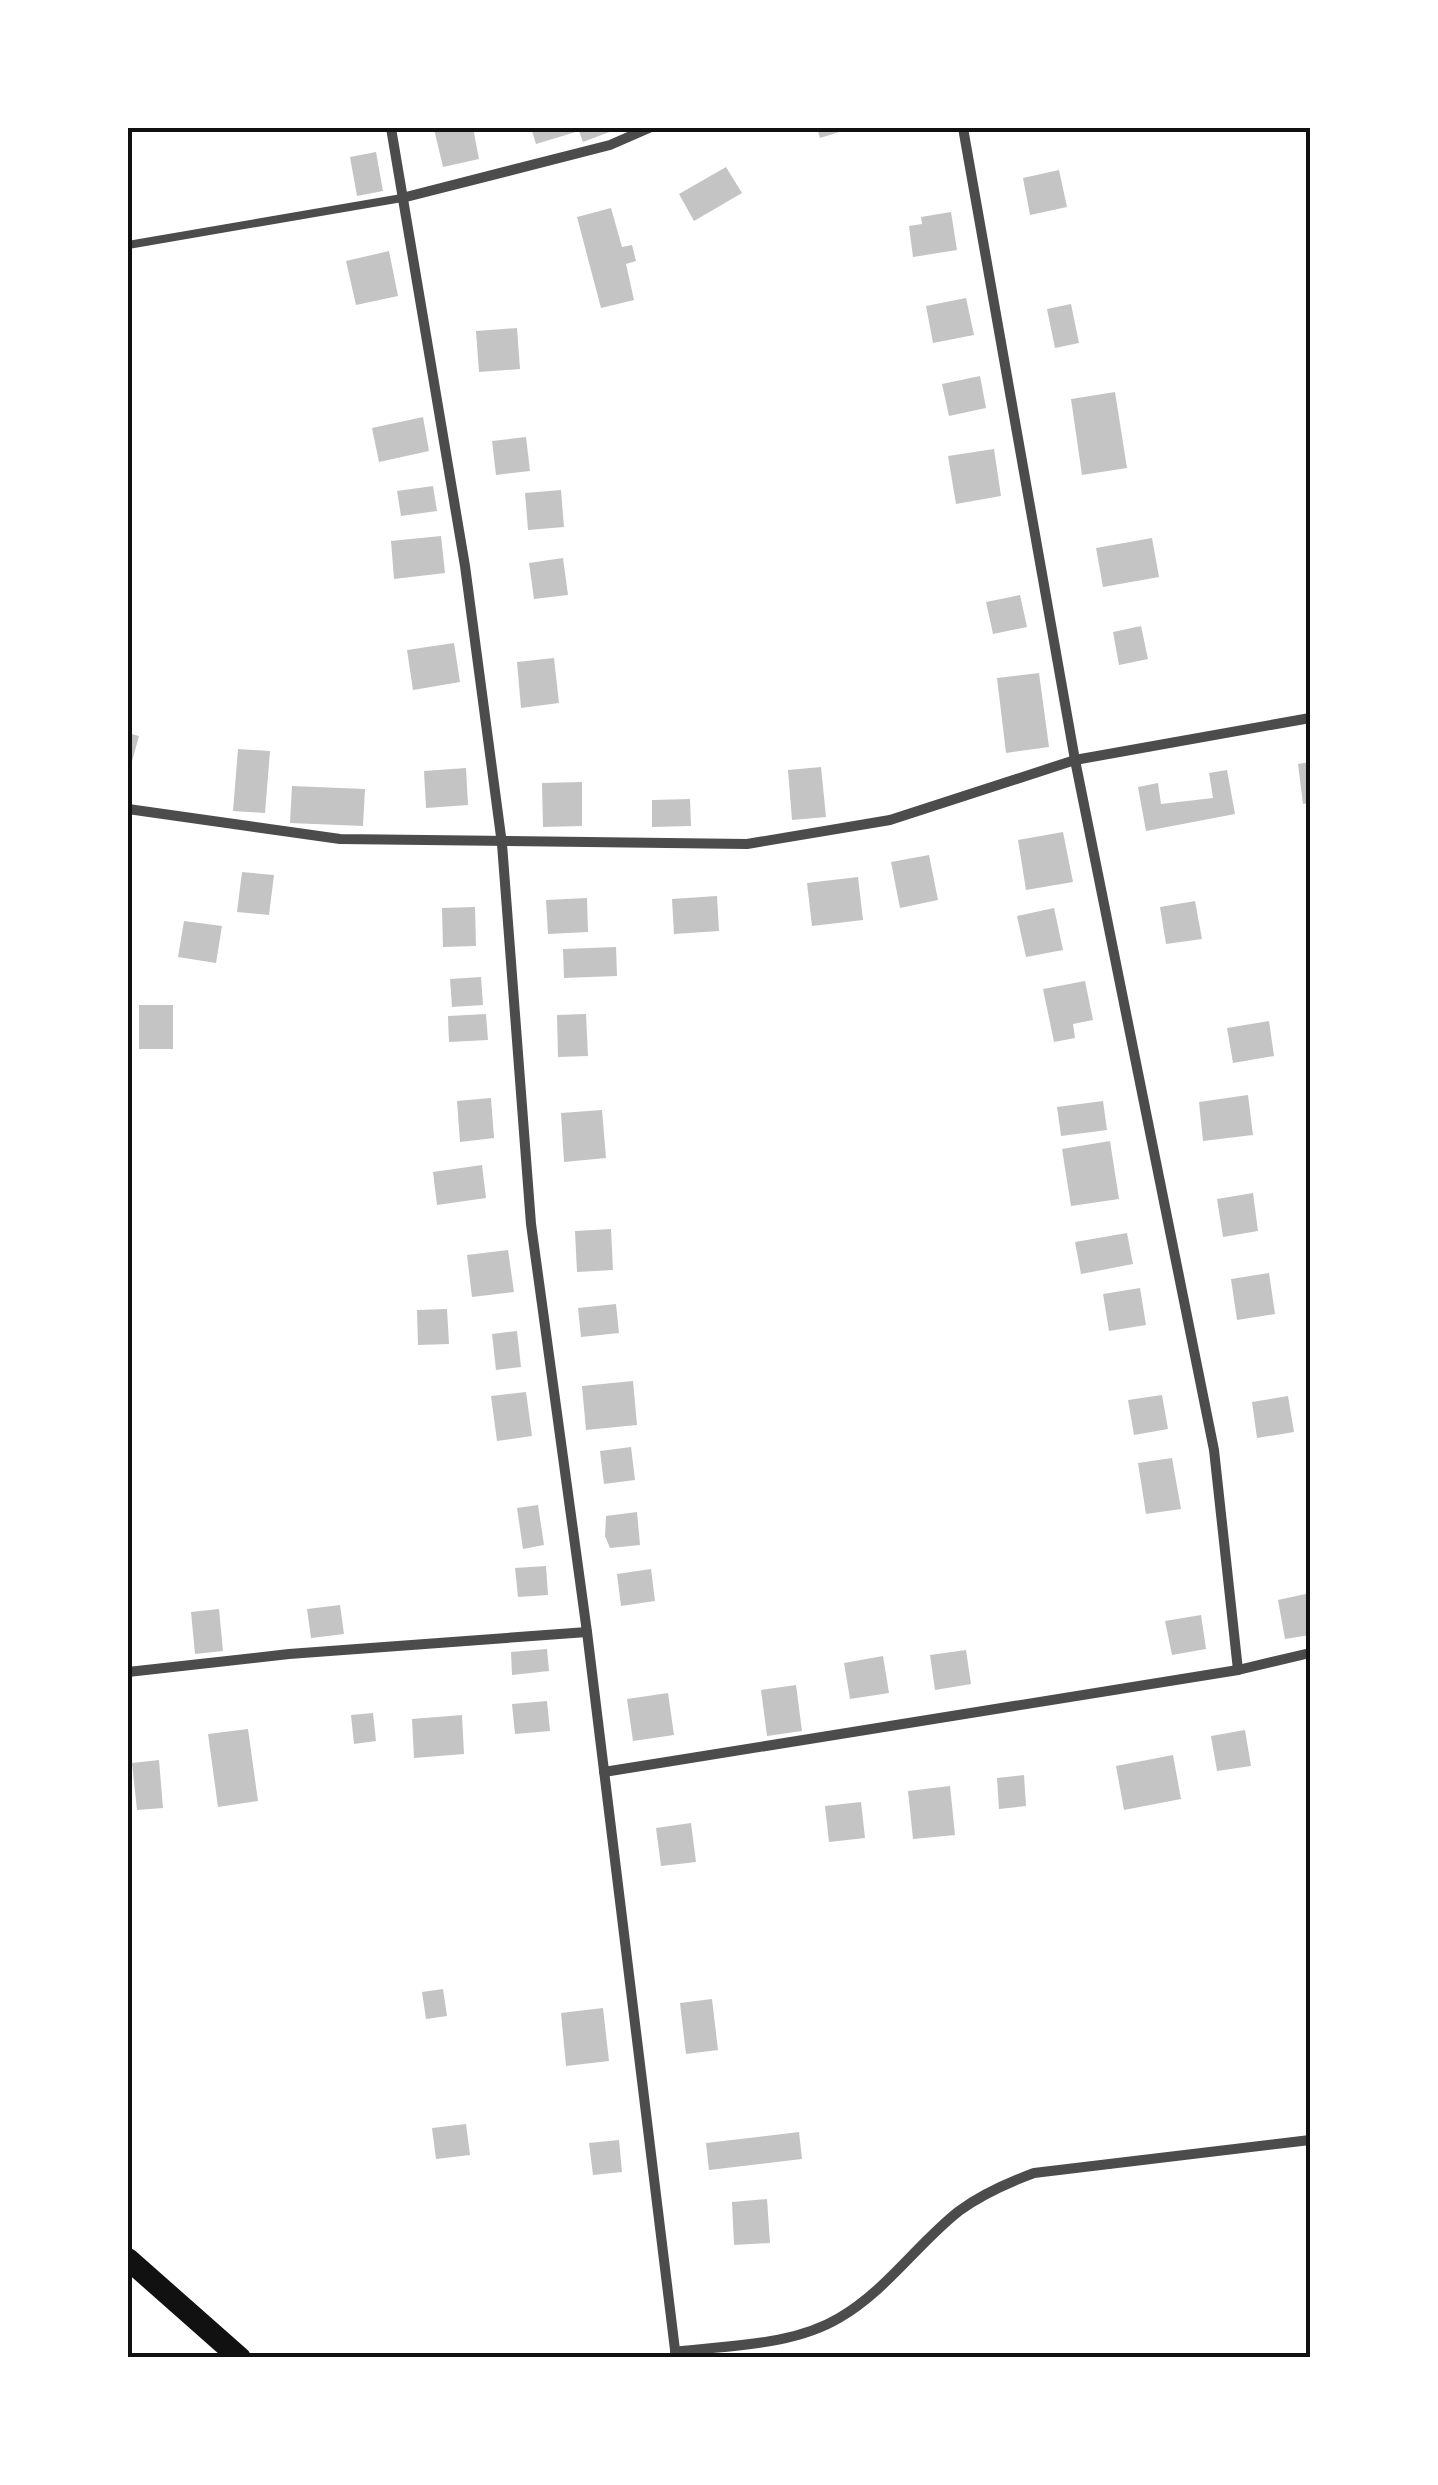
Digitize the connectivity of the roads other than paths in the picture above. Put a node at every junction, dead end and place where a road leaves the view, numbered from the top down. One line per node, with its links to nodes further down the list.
1 (391, 128): 4 (street)
2 (649, 128): 4 (street)
3 (963, 128): 7 (street)
4 (402, 198): 5 (lane); 9 (street)
5 (128, 245)
6 (1310, 718): 7 (street)
7 (1075, 760): 9 (street); 12 (street)
8 (128, 809): 9 (street)
9 (502, 844): 10 (street)
10 (587, 1632): 13 (street); 14 (street)
11 (1310, 1653): 12 (street)
12 (1238, 1670): 14 (street)
13 (128, 1672)
14 (604, 1772): 17 (street)
15 (1310, 2140): 17 (street)
16 (128, 2259): 18 (highway)
17 (676, 2355)
18 (240, 2358)

